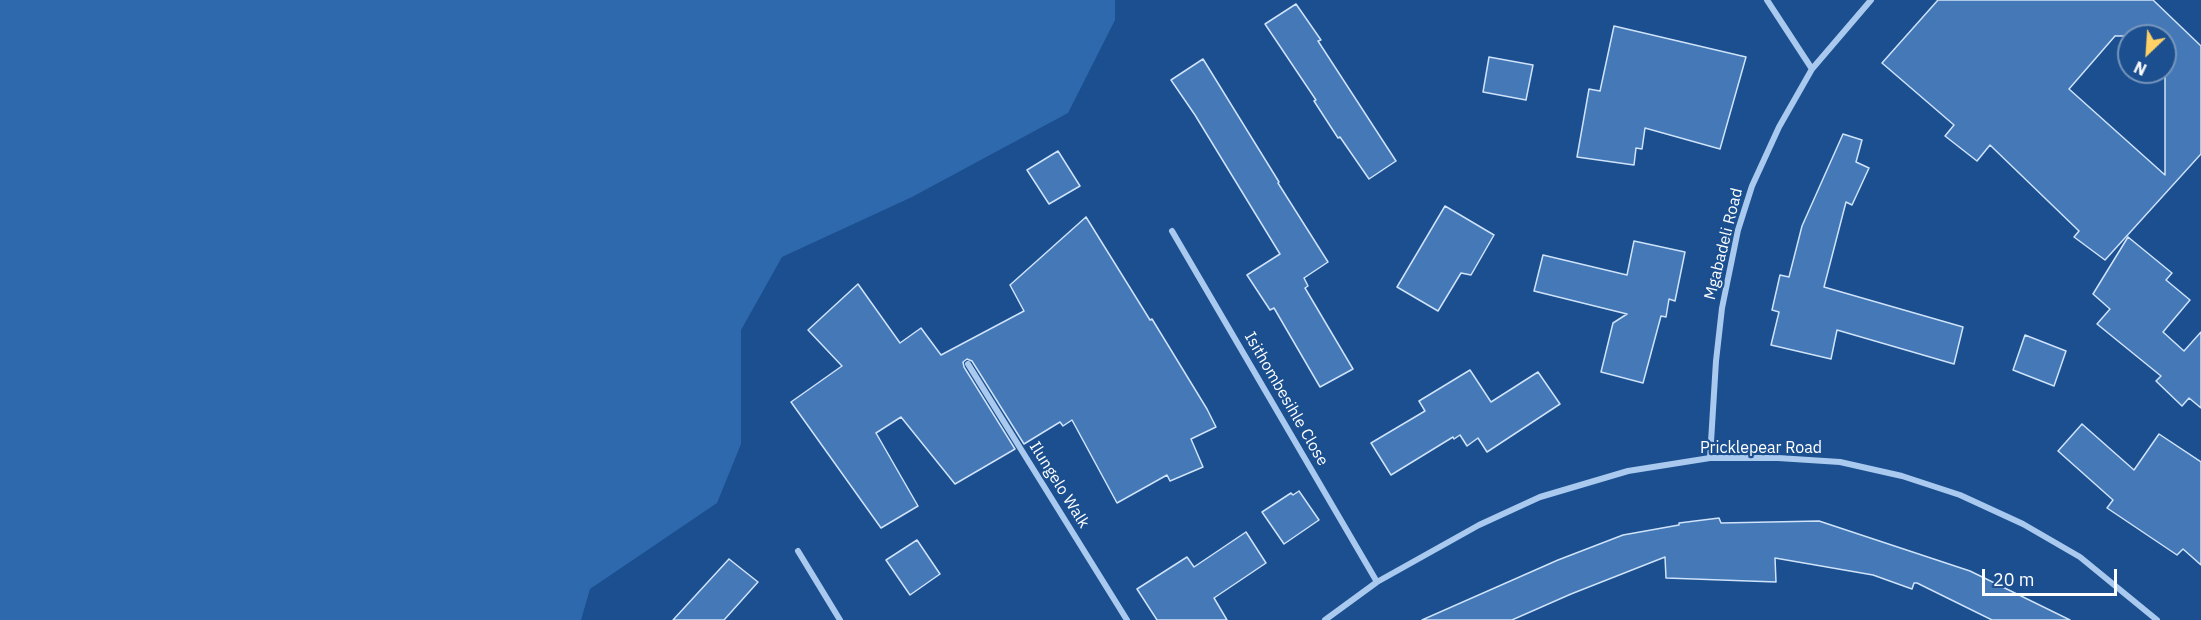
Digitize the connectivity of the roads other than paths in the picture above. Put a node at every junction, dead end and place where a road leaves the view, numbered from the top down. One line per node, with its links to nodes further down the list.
1 (1767, 0): 3 (street)
2 (1871, 0): 3 (street, Mgabadeli Road)
3 (1812, 69): 6 (street, Mgabadeli Road)
4 (1172, 231): 8 (street, Isithombesihle Close)
5 (968, 364): 10 (street, Ilungelo Walk)
6 (1710, 458): 8 (street, Pricklepear Road); 12 (street, Pricklepear Road)
7 (798, 551): 9 (street)
8 (1377, 582): 11 (street, Pricklepear Road)
9 (840, 620)
10 (1127, 620)
11 (1325, 620)
12 (2157, 620)

